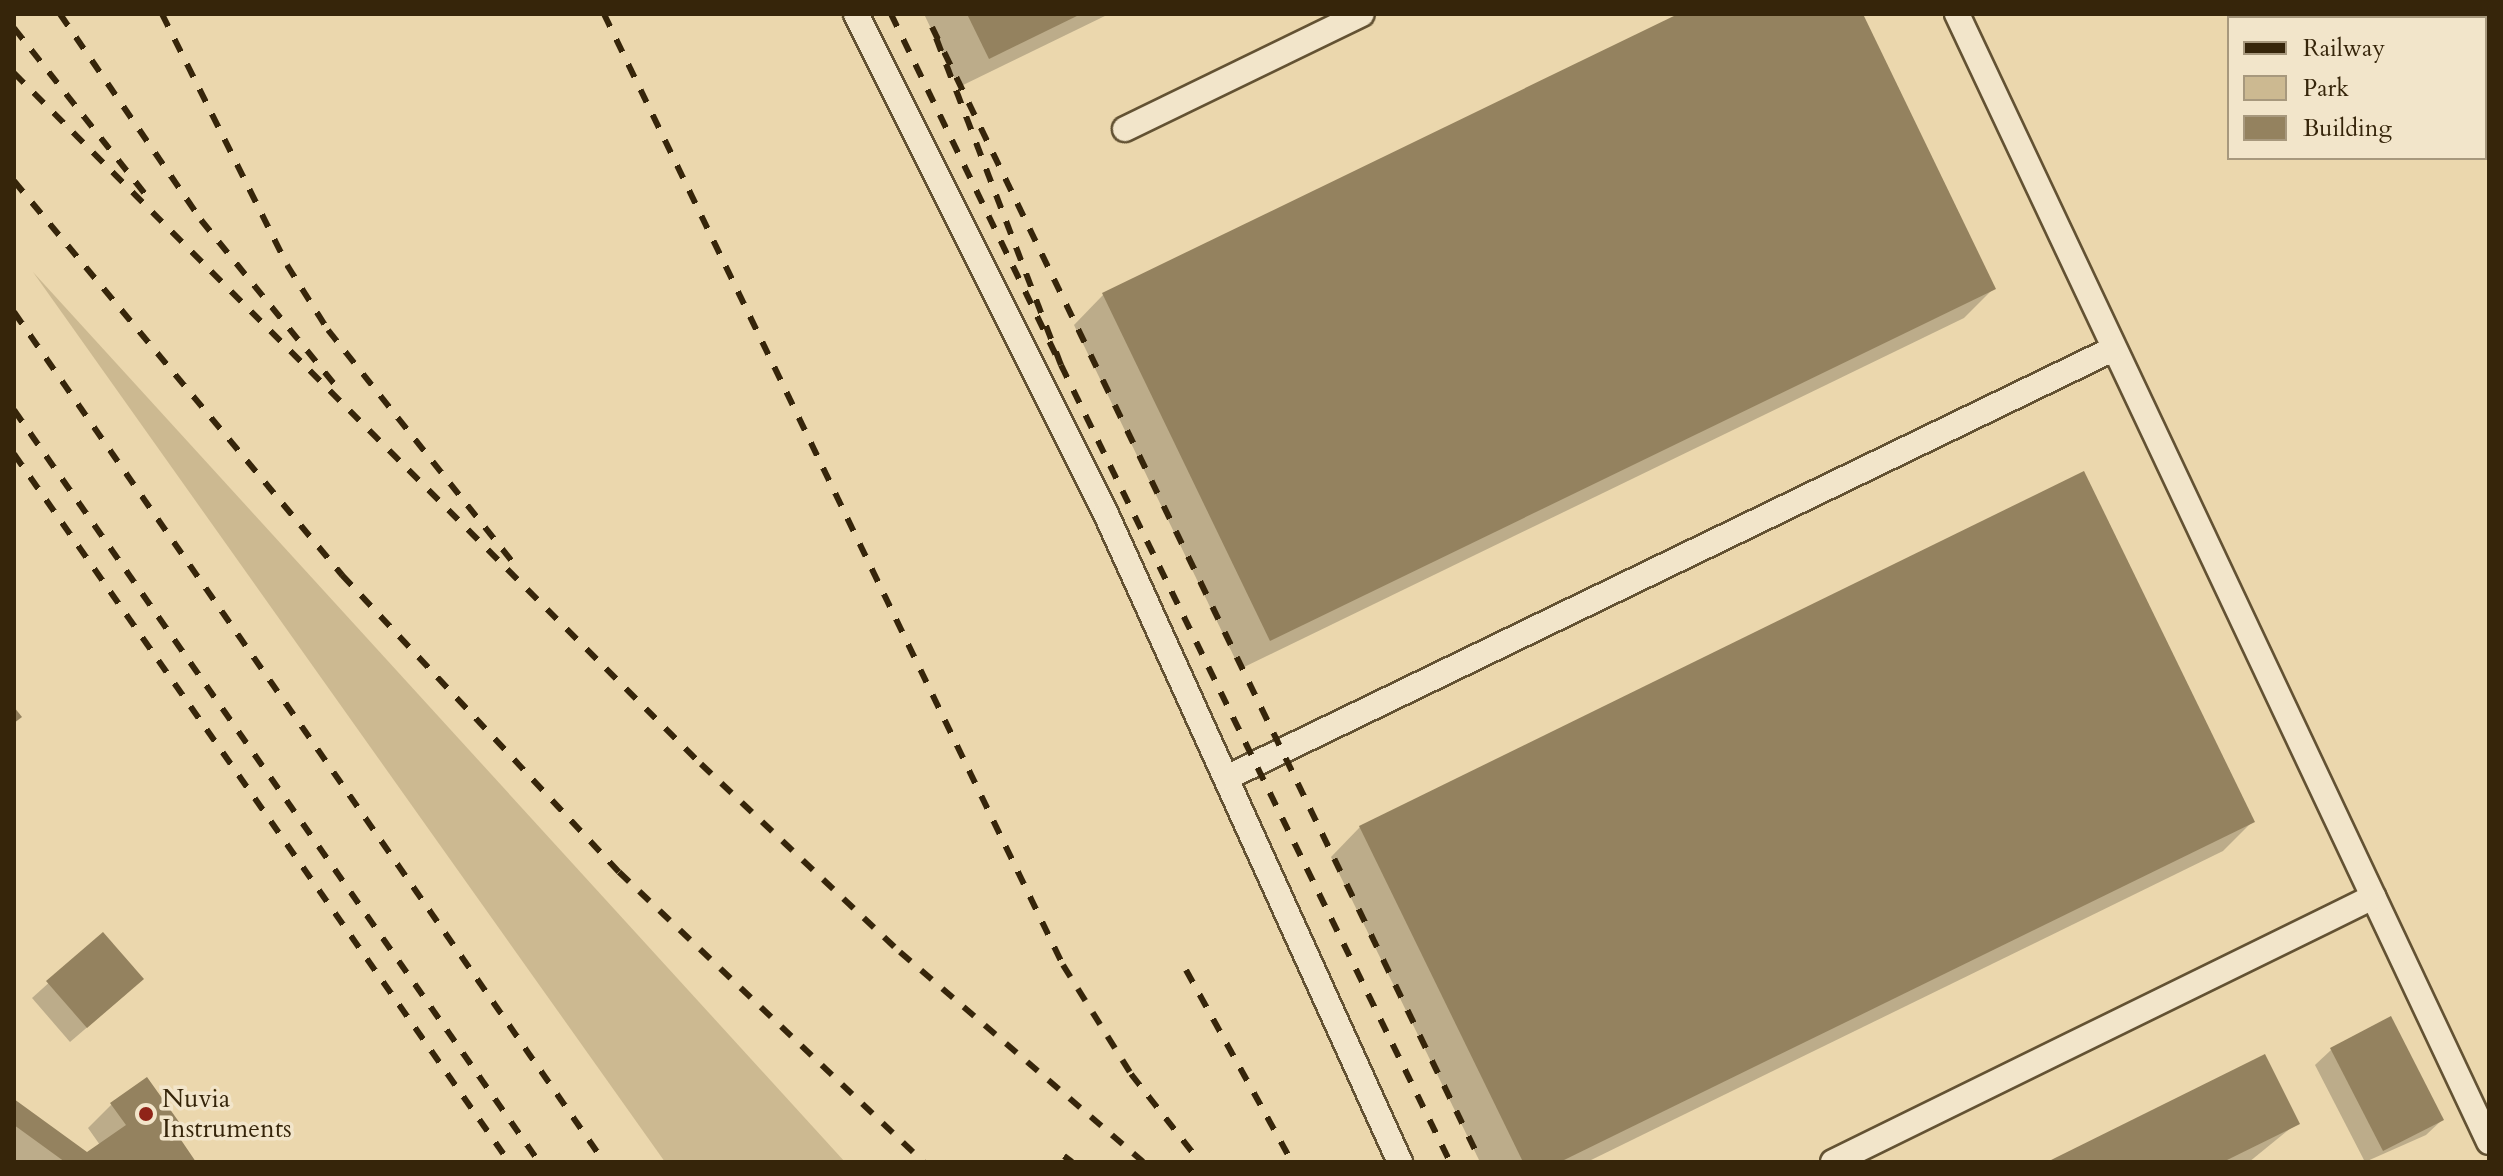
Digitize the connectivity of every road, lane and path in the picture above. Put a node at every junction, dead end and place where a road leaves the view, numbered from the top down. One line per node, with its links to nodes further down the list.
1 (856, 14): 6 (lane)
2 (1362, 14): 4 (lane)
3 (1957, 14): 5 (lane)
4 (1125, 129)
5 (2113, 349): 6 (lane); 7 (lane)
6 (1226, 778): 9 (lane)
7 (2373, 897): 8 (lane); 10 (lane)
8 (2489, 1142)
9 (1400, 1162)
10 (1833, 1162)

